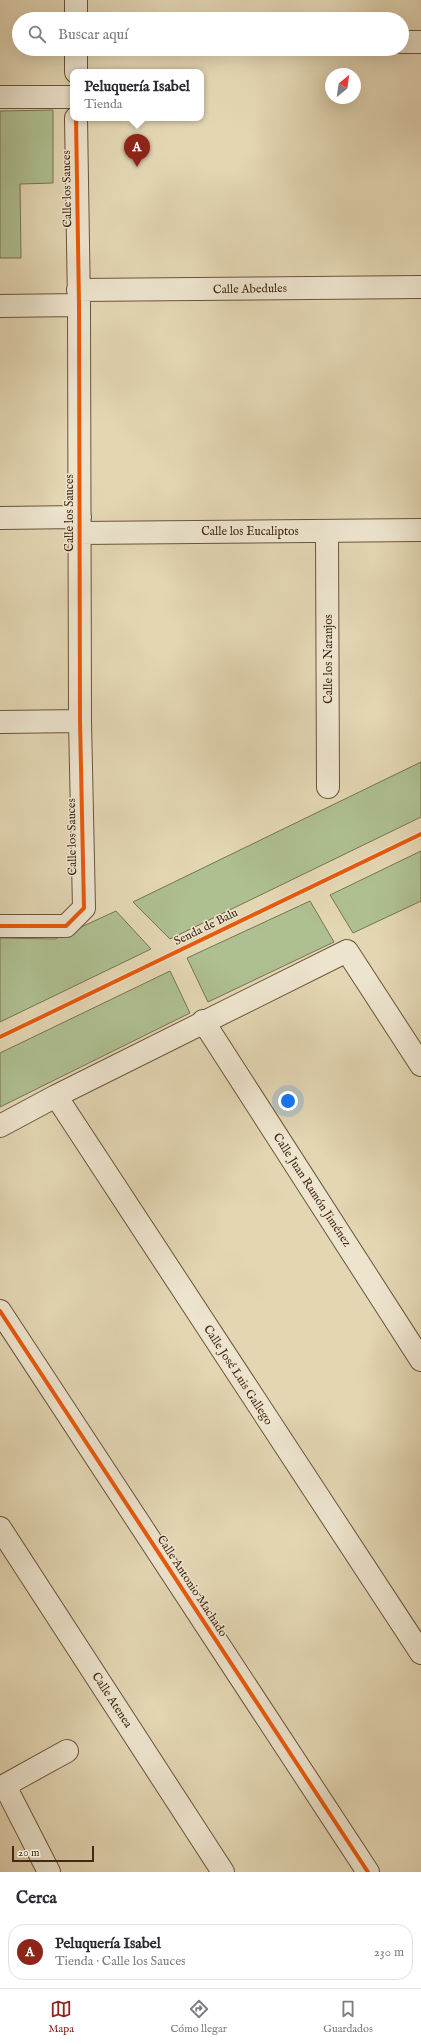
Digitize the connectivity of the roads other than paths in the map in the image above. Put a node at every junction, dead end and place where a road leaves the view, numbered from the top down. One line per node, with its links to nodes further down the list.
1 (76, 0): 2 (street)
2 (76, 12)
3 (409, 42): 4 (street)
4 (421, 42)
5 (76, 56): 6 (street)
6 (76, 69)
7 (0, 97): 8 (street)
8 (70, 97)
9 (76, 121): 11 (street, Calle los Sauces)
10 (421, 287): 11 (street, Calle Abedules)
11 (79, 297): 12 (street, Calle Abedules); 14 (street, Calle los Sauces)
12 (0, 306)
13 (0, 518): 14 (street, Calle los Eucaliptos)
14 (80, 525): 16 (street, Calle los Eucaliptos); 17 (street, Calle los Sauces)
15 (421, 530): 16 (street, Calle los Eucaliptos)
16 (327, 531): 19 (street, Calle los Naranjos)
17 (80, 721): 18 (street); 20 (street, Calle los Sauces)
18 (0, 722)
19 (328, 787)
20 (0, 926)
21 (203, 1021): 22 (street); 23 (street); 26 (street, Calle Juan Ramón Jiménez)
22 (421, 1066)
23 (56, 1096): 24 (street); 28 (street, Calle José Luis Gallego)
24 (0, 1126)
25 (0, 1311): 33 (street, Calle Antonio Machado)
26 (421, 1360)
27 (0, 1528): 32 (street, Calle Atenea)
28 (421, 1653)
29 (67, 1751): 30 (street)
30 (2, 1787): 31 (street)
31 (50, 1872)
32 (223, 1872)
33 (368, 1872)

